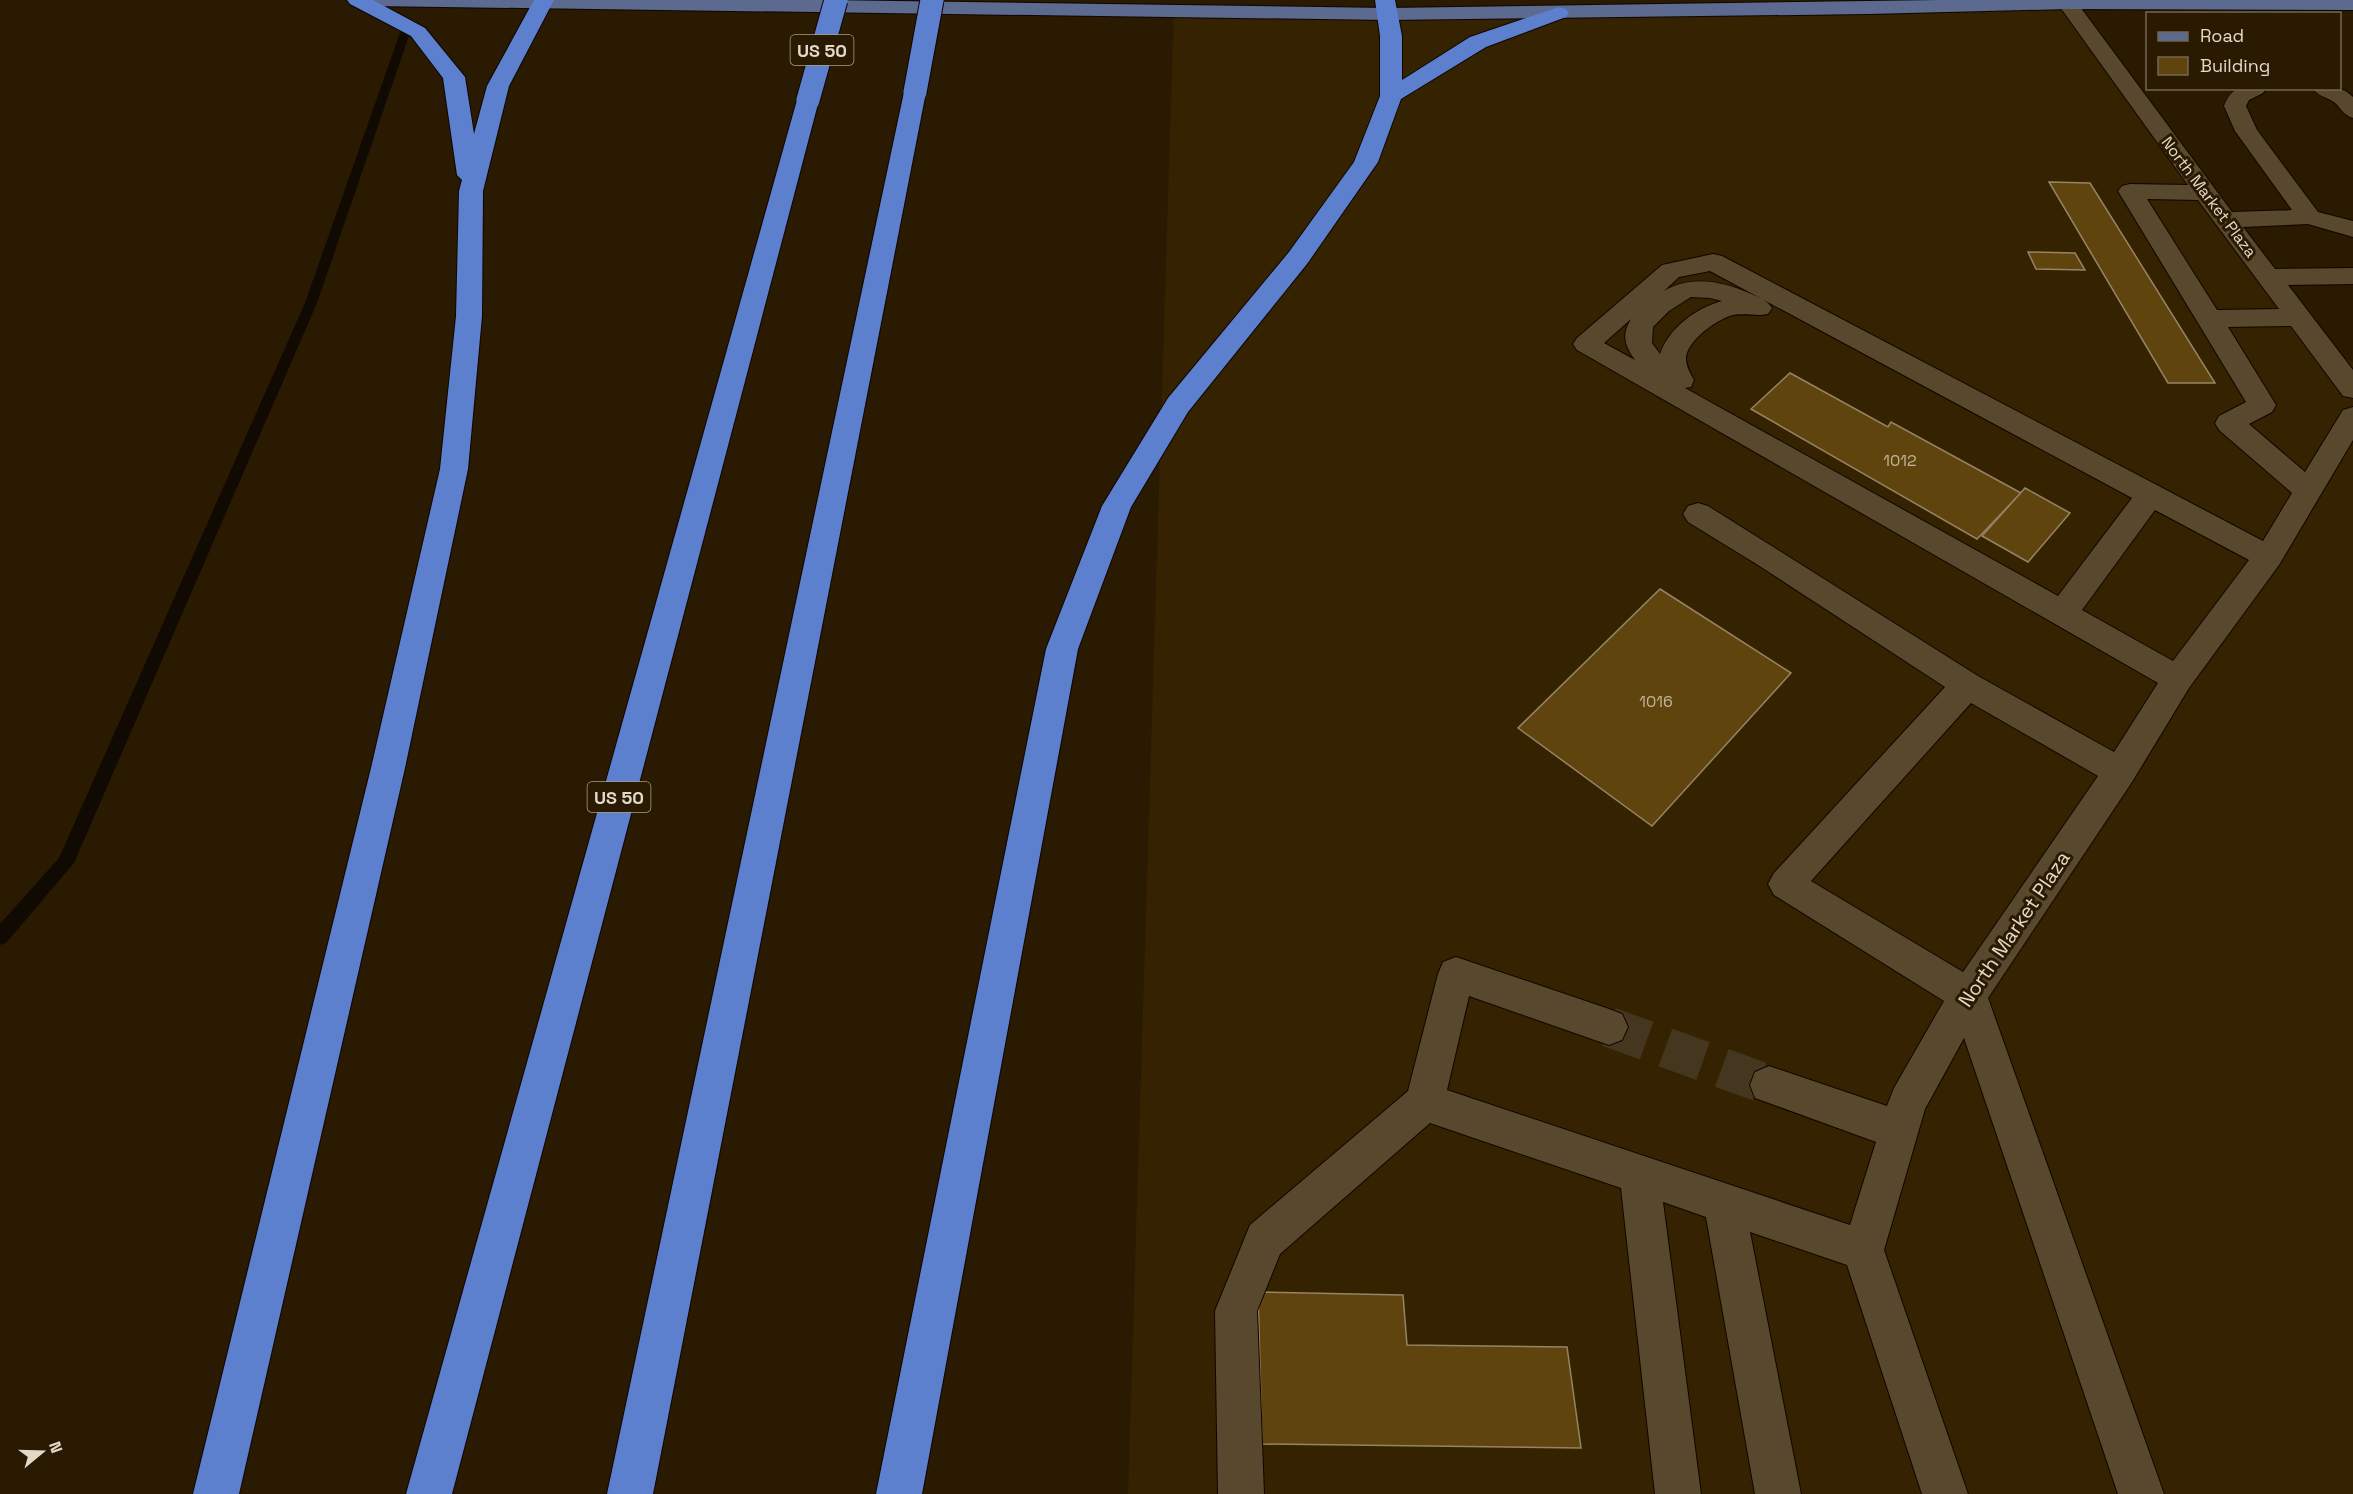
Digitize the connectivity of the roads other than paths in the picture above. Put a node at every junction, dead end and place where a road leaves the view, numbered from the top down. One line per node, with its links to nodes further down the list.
1 (357, 0): 14 (highway)
2 (373, 0): 5 (main road)
3 (836, 0): 46 (highway, US 50, bridge)
4 (932, 0): 47 (highway, bridge)
5 (543, 2): 8 (main road); 14 (highway)
6 (2067, 3): 7 (main road); 9 (main road); 15 (lane, North Market Plaza)
7 (2353, 4)
8 (1387, 7): 9 (main road); 12 (highway)
9 (1559, 13): 12 (highway)
10 (2251, 90): 16 (lane)
11 (2328, 90): 13 (lane)
12 (1391, 96): 48 (highway)
13 (2353, 111)
14 (471, 191): 45 (highway)
15 (2205, 193): 17 (lane, North Market Plaza); 23 (lane)
16 (2309, 217): 17 (lane); 18 (lane)
17 (2225, 220): 20 (lane, North Market Plaza)
18 (2353, 229)
19 (2353, 276): 20 (lane)
20 (2269, 277): 22 (lane, North Market Plaza)
21 (1759, 308): 24 (lane); 25 (lane); 25 (lane)
22 (2299, 317): 23 (lane); 26 (lane, North Market Plaza)
23 (2210, 319): 28 (lane)
24 (1887, 353): 29 (lane); 32 (lane)
25 (1681, 380): 32 (lane)
26 (2353, 389)
27 (2353, 417): 28 (lane, North Market Plaza)
28 (2308, 491): 31 (lane, North Market Plaza)
29 (2151, 494): 31 (lane); 33 (lane)
30 (1698, 514): 35 (lane)
31 (2268, 557): 34 (lane, North Market Plaza)
32 (1986, 571): 33 (lane)
33 (2062, 614): 34 (lane)
34 (2178, 679): 36 (lane, North Market Plaza)
35 (1967, 685): 36 (lane); 37 (lane)
36 (2120, 772): 37 (lane, North Market Plaza)
37 (1968, 995): 41 (lane, North Market Plaza); 53 (lane)
38 (1609, 1027): 40 (lane)
39 (1769, 1084): 41 (lane)
40 (1425, 1102): 42 (lane); 49 (lane)
41 (1899, 1130): 44 (lane, North Market Plaza)
42 (1639, 1174): 43 (lane); 50 (lane)
43 (1724, 1204): 44 (lane); 51 (lane)
44 (1863, 1250): 52 (lane)
45 (216, 1494)
46 (429, 1494)
47 (630, 1494)
48 (899, 1494)
49 (1241, 1494)
50 (1678, 1494)
51 (1778, 1494)
52 (1944, 1494)
53 (2141, 1494)

